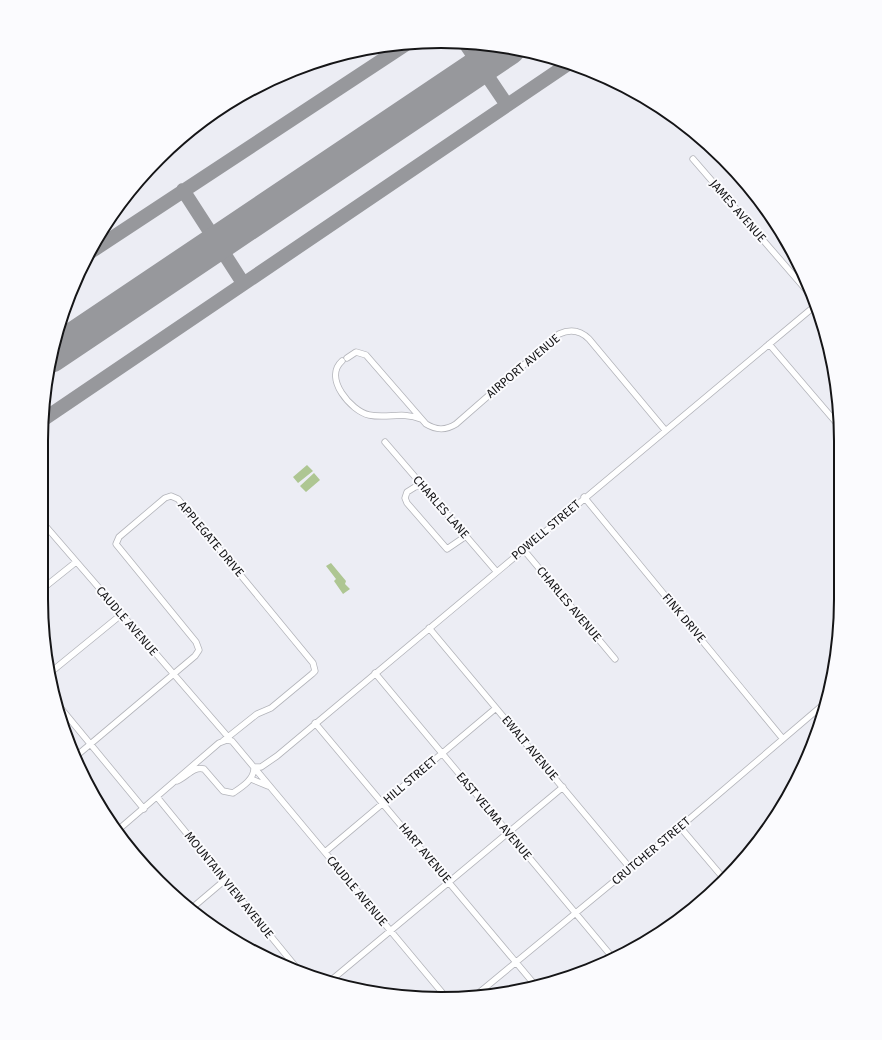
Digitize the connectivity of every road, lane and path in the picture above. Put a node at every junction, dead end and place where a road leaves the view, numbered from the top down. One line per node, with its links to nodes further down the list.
1 (693, 159): 2 (street, JAMES AVENUE)
2 (801, 283)
3 (811, 309): 4 (street, POWELL STREET)
4 (769, 344): 6 (street); 7 (street, POWELL STREET)
5 (421, 419): 5 (street, AIRPORT AVENUE); 7 (street, AIRPORT AVENUE)
6 (833, 420)
7 (665, 430): 10 (street, POWELL STREET)
8 (385, 442): 9 (street, CHARLES LANE)
9 (422, 485): 12 (street, CHARLES LANE); 12 (street)
10 (584, 497): 13 (street, POWELL STREET); 29 (street, FINK DRIVE)
11 (48, 529): 14 (street, CAUDLE AVENUE)
12 (466, 536): 15 (street, CHARLES LANE)
13 (523, 549): 15 (street, POWELL STREET); 19 (street, CHARLES AVENUE)
14 (76, 562): 16 (street); 17 (street, CAUDLE AVENUE)
15 (496, 571): 18 (street, POWELL STREET)
16 (48, 584)
17 (122, 614): 20 (street); 22 (street, CAUDLE AVENUE)
18 (429, 628): 21 (street, POWELL STREET); 23 (street, EWALT AVENUE)
19 (615, 659)
20 (55, 669)
21 (375, 673): 27 (street, POWELL STREET); 33 (street, EAST VELMA AVENUE)
22 (173, 674): 26 (street, CAUDLE AVENUE); 28 (street, APPLEGATE DRIVE); 31 (street)
23 (496, 708): 33 (street, HILL STREET); 42 (street, EWALT AVENUE)
24 (818, 709): 29 (street, CRUTCHER STREET)
25 (65, 714): 31 (street)
26 (212, 719): 28 (street, CAUDLE AVENUE); 30 (street, CAUDLE AVENUE)
27 (315, 723): 35 (street, POWELL STREET); 44 (street, HART AVENUE)
28 (230, 739): 30 (street); 36 (street)
29 (783, 739): 47 (street, CRUTCHER STREET)
30 (223, 741): 34 (street)
31 (90, 744): 32 (street); 45 (street)
32 (80, 752)
33 (442, 753): 44 (street, HILL STREET); 48 (street, EAST VELMA AVENUE)
34 (204, 756): 37 (street); 40 (street)
35 (277, 756): 36 (street, POWELL STREET); 38 (street, POWELL STREET)
36 (254, 767): 38 (street, CAUDLE AVENUE); 39 (street)
37 (204, 769): 39 (street); 40 (street)
38 (259, 773): 39 (street, POWELL STREET); 41 (street, CAUDLE AVENUE)
39 (251, 779): 41 (street, CAUDLE AVENUE)
40 (177, 781): 43 (street)
41 (268, 786): 49 (street, CAUDLE AVENUE)
42 (563, 787): 48 (street); 50 (street, EWALT AVENUE)
43 (158, 797): 45 (street); 52 (street, MOUNTAIN VIEW AVENUE)
44 (383, 803): 49 (street, HILL STREET); 53 (street, HART AVENUE)
45 (144, 809): 46 (street)
46 (121, 827)
47 (680, 827): 50 (street, CRUTCHER STREET); 51 (street)
48 (509, 834): 53 (street); 55 (street, EAST VELMA AVENUE)
49 (325, 852): 56 (street, CAUDLE AVENUE)
50 (630, 868): 55 (street, CRUTCHER STREET)
51 (721, 875)
52 (225, 880): 54 (street); 58 (street, MOUNTAIN VIEW AVENUE)
53 (450, 882): 56 (street); 59 (street, HART AVENUE)
54 (195, 905)
55 (575, 913): 57 (street, EAST VELMA AVENUE); 59 (street, CRUTCHER STREET)
56 (390, 931): 60 (street); 63 (street, CAUDLE AVENUE)
57 (609, 954)
58 (292, 962)
59 (516, 963): 61 (street, HART AVENUE); 62 (street, CRUTCHER STREET)
60 (334, 977)
61 (532, 981)
62 (484, 990)
63 (442, 992)

